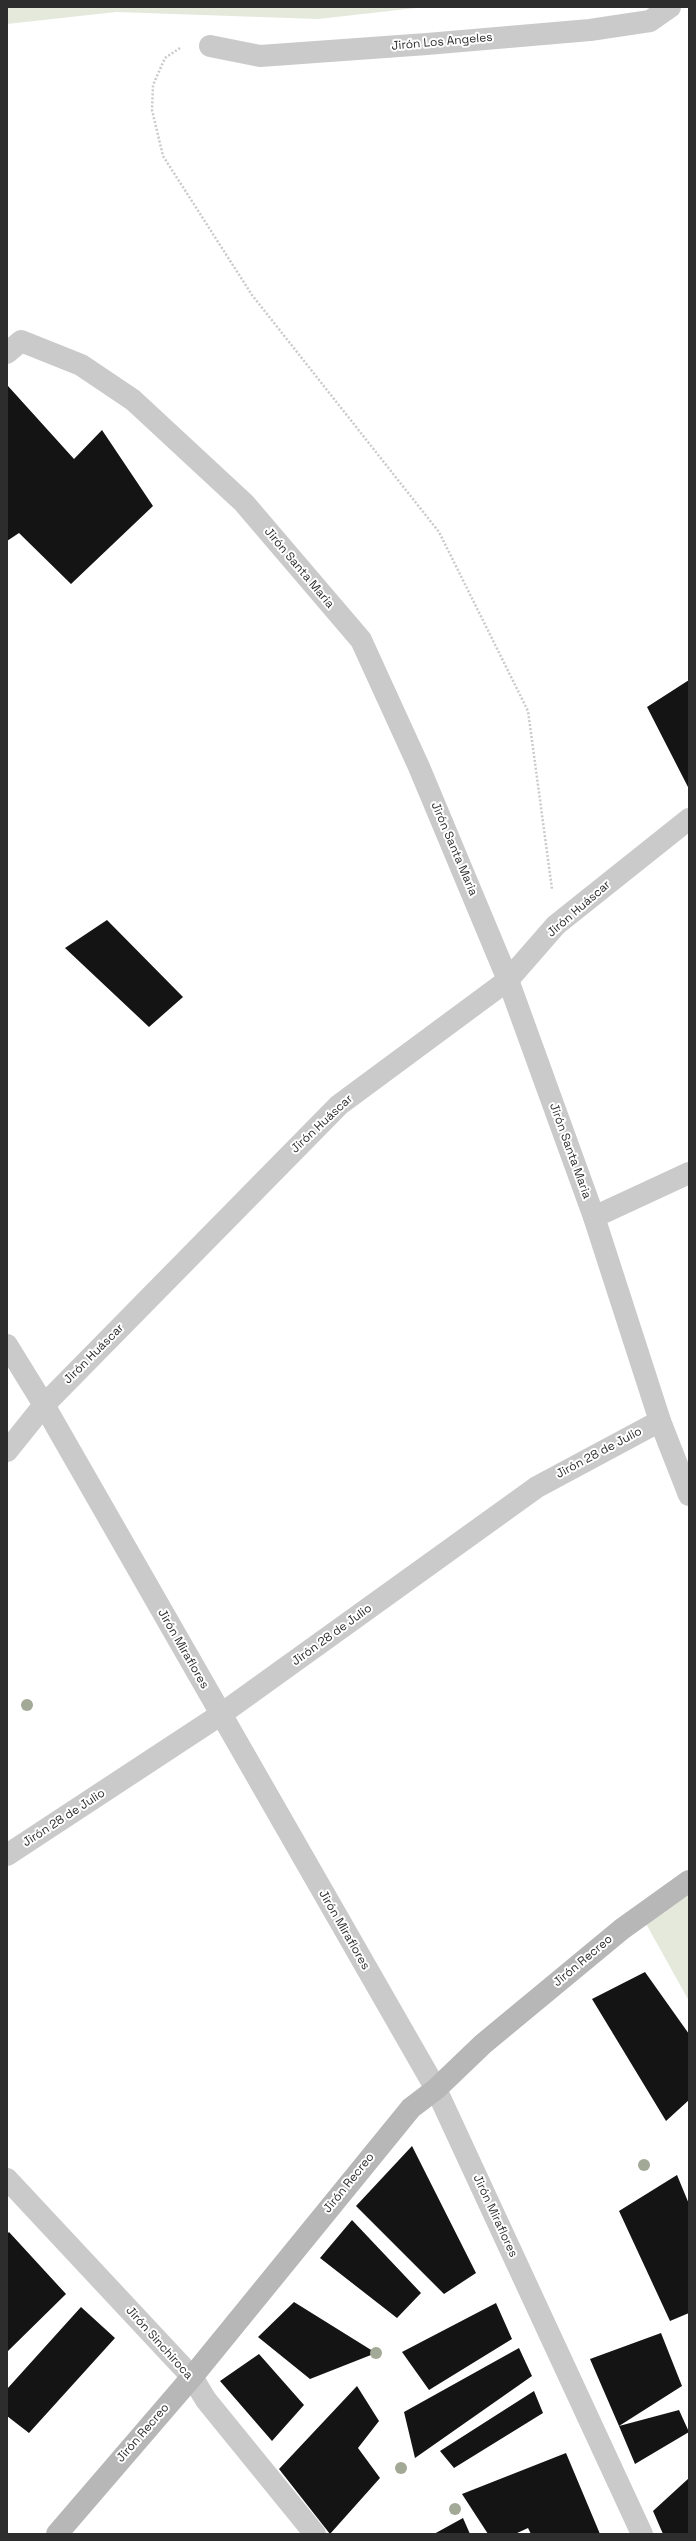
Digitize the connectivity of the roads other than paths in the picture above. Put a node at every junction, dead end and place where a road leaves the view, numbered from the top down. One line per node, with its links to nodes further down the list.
1 (670, 7): 2 (street, Jirón Los Angeles)
2 (210, 46)
3 (12, 344): 5 (street, Jirón Santa Maria)
4 (689, 819): 5 (street, Jirón Huáscar)
5 (508, 980): 7 (street, Jirón Santa Maria); 9 (street, Jirón Huáscar)
6 (689, 1173): 7 (street)
7 (594, 1217): 10 (street, Jirón Santa Maria)
8 (7, 1346): 9 (street, Jirón Miraflores)
9 (44, 1405): 11 (street, Jirón Huáscar); 13 (street, Jirón Miraflores)
10 (660, 1421): 12 (street, Jirón Santa Maria); 13 (street, Jirón 28 de Julio)
11 (7, 1451)
12 (689, 1495)
13 (220, 1715): 14 (street, Jirón 28 de Julio); 16 (street, Jirón Miraflores)
14 (7, 1855)
15 (689, 1881): 16 (main road, Jirón Recreo)
16 (436, 2089): 18 (main road, Jirón Recreo); 21 (street, Jirón Miraflores)
17 (7, 2180): 18 (street, Jirón Sinchiroca)
18 (192, 2377): 19 (main road, Jirón Recreo); 20 (street, Jirón Sinchiroca)
19 (57, 2534)
20 (314, 2534)
21 (642, 2534)

